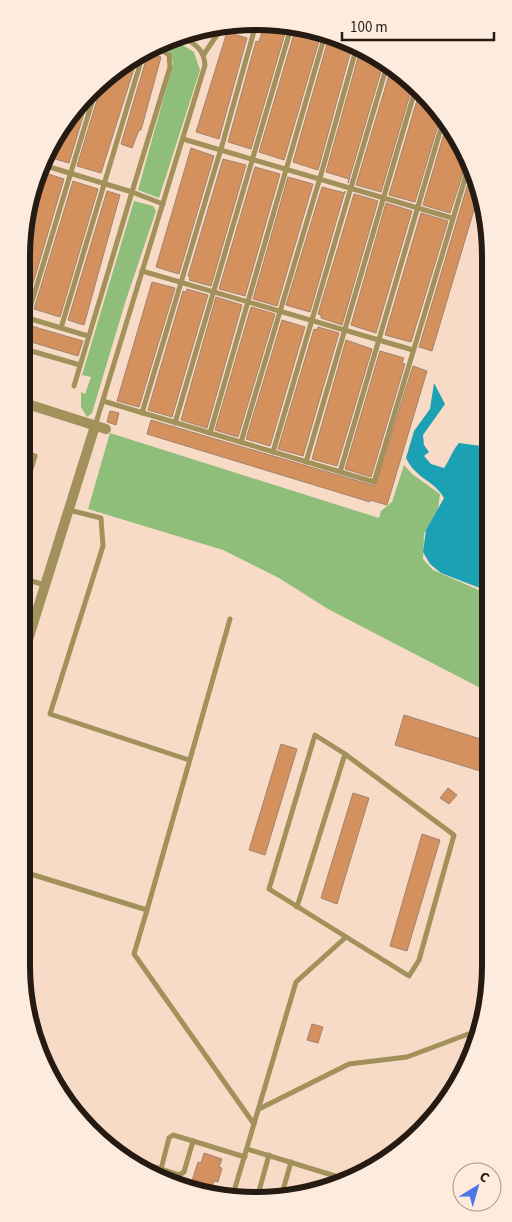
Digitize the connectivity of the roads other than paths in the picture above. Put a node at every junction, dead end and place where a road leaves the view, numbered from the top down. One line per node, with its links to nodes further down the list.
1 (254, 30): 15 (lane)
2 (220, 33): 8 (lane)
3 (291, 33): 16 (lane)
4 (189, 40): 8 (lane)
5 (323, 41): 18 (lane)
6 (162, 51): 24 (lane)
7 (355, 53): 21 (lane)
8 (204, 54): 14 (lane)
9 (141, 61): 22 (lane)
10 (386, 71): 23 (lane)
11 (414, 94): 25 (lane)
12 (93, 100): 19 (lane)
13 (441, 127): 27 (lane)
14 (183, 139): 15 (lane); 26 (lane)
15 (221, 148): 16 (lane); 30 (lane)
16 (254, 158): 18 (lane); 31 (lane)
17 (48, 167): 19 (lane)
18 (288, 169): 21 (lane); 33 (lane)
19 (70, 173): 22 (lane); 32 (lane)
20 (466, 173): 28 (lane)
21 (320, 179): 23 (lane); 34 (lane)
22 (104, 183): 24 (lane); 37 (lane)
23 (352, 188): 25 (lane); 36 (lane)
24 (132, 192): 26 (lane); 39 (lane)
25 (384, 198): 27 (lane); 38 (lane)
26 (163, 204): 29 (lane)
27 (418, 208): 28 (lane); 40 (lane)
28 (452, 218): 41 (lane)
29 (142, 271): 30 (lane); 45 (lane)
30 (181, 282): 31 (lane); 47 (lane)
31 (214, 292): 33 (lane); 48 (lane)
32 (30, 298)
33 (249, 302): 34 (lane); 51 (lane)
34 (280, 311): 36 (lane); 52 (lane)
35 (30, 319): 37 (lane)
36 (312, 320): 38 (lane); 53 (lane)
37 (61, 328): 39 (lane)
38 (345, 330): 40 (lane); 55 (lane)
39 (88, 336): 43 (lane)
40 (380, 340): 41 (lane); 57 (lane)
41 (413, 350): 57 (lane)
42 (30, 351): 43 (lane)
43 (80, 365): 44 (lane)
44 (74, 386)
45 (102, 401): 47 (lane); 49 (lane)
46 (30, 405): 49 (street)
47 (142, 413): 48 (lane)
48 (175, 422): 51 (lane)
49 (95, 426): 50 (street); 58 (street)
50 (106, 430)
51 (210, 433): 52 (lane)
52 (241, 442): 53 (lane)
53 (273, 452): 55 (lane)
54 (30, 455): 56 (lane)
55 (306, 462): 57 (lane)
56 (30, 472)
57 (340, 472)
58 (69, 510): 60 (street); 64 (lane)
59 (30, 581): 60 (lane)
60 (45, 585): 62 (street)
61 (230, 619): 64 (lane)
62 (30, 633)
63 (345, 754): 66 (lane); 66 (lane); 68 (lane)
64 (189, 760): 67 (lane)
65 (30, 874): 67 (lane)
66 (297, 907): 68 (lane)
67 (147, 910): 71 (lane)
68 (346, 937): 70 (lane)
69 (472, 1032): 70 (lane)
70 (259, 1109): 71 (lane)
71 (254, 1124): 73 (lane)
72 (193, 1141): 75 (lane); 78 (lane); 78 (lane)
73 (247, 1148): 74 (lane); 75 (lane)
74 (269, 1155): 76 (lane); 82 (lane)
75 (245, 1157): 81 (lane)
76 (291, 1162): 79 (lane); 80 (lane)
77 (148, 1165): 78 (lane)
78 (161, 1169)
79 (339, 1176)
80 (283, 1190)
81 (234, 1191)
82 (258, 1192)

